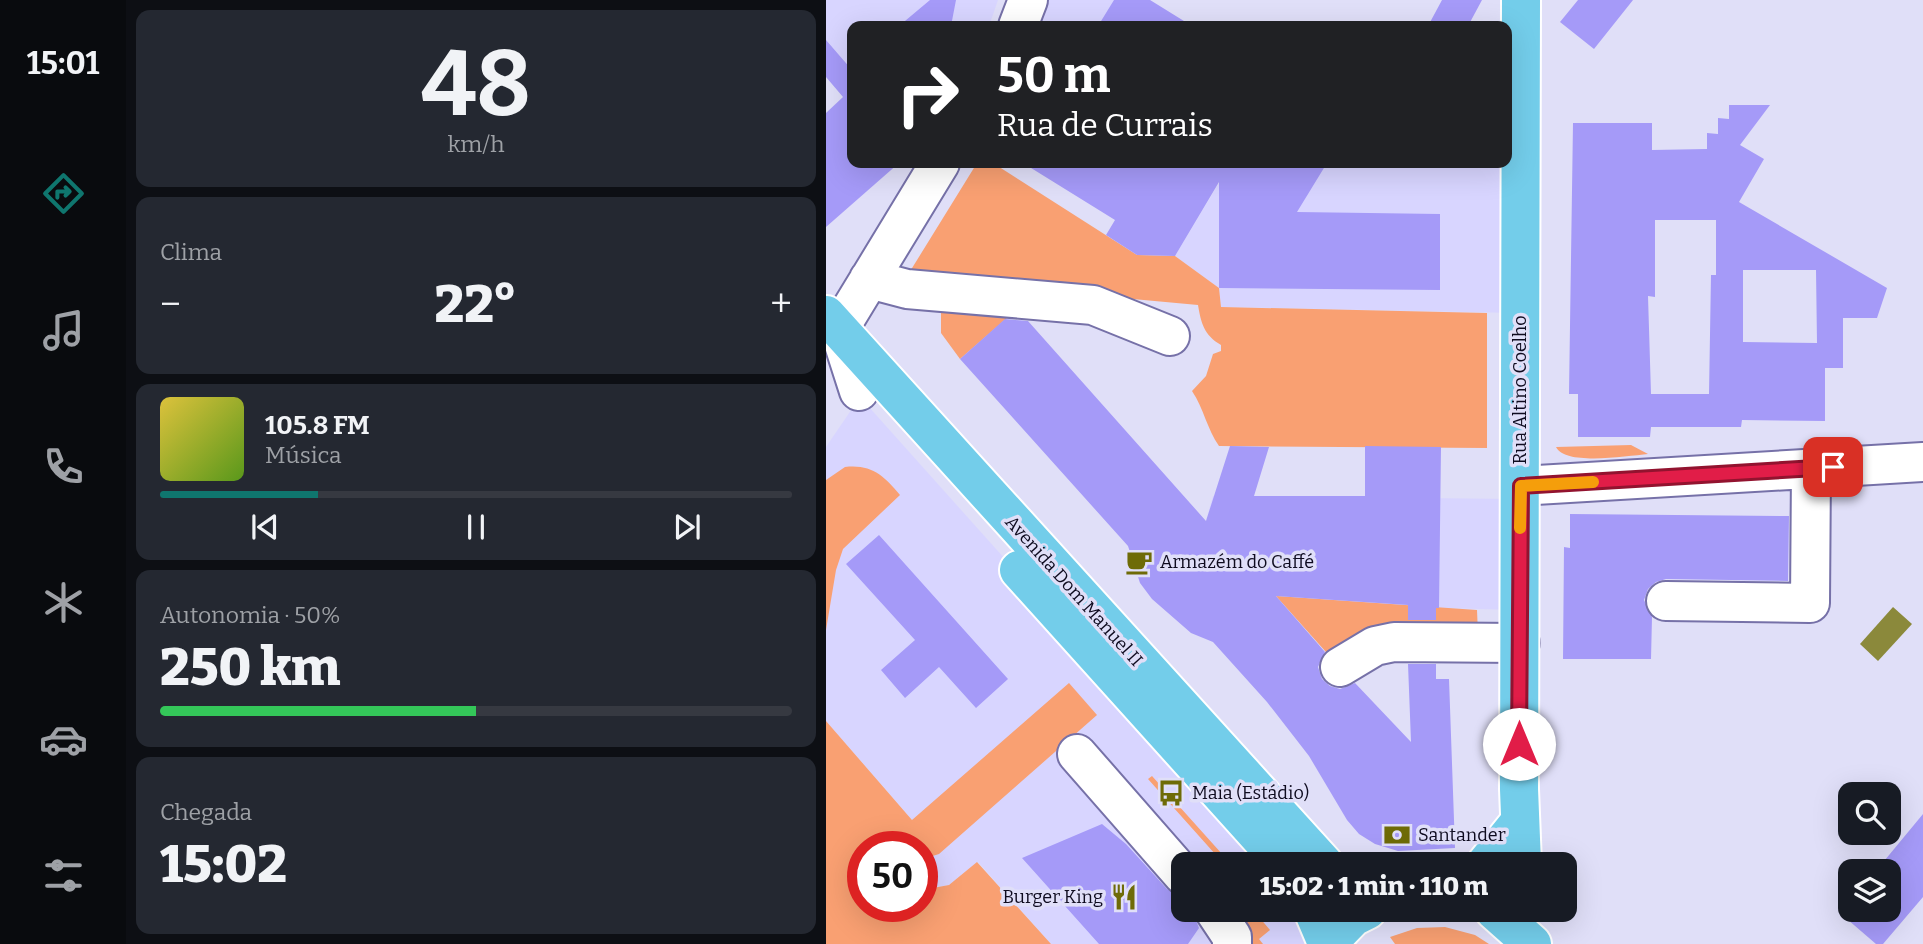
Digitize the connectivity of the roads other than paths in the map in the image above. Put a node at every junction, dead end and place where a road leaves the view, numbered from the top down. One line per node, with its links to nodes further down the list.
1 (1028, 0): 3 (street)
2 (1521, 0): 10 (main road, Rua Altino Coelho)
3 (1020, 21)
4 (937, 168): 5 (street)
5 (869, 279): 6 (street); 7 (street)
6 (830, 333): 16 (main road, Avenida Dom Manuel II); 17 (main road, Avenida Dom Manuel II)
7 (1170, 337)
8 (1923, 462): 9 (street)
9 (1811, 468): 10 (street); 11 (street)
10 (1521, 486): 12 (main road, Rua Altino Coelho)
11 (1666, 601)
12 (1520, 643): 13 (street); 15 (main road, Rua Altino Coelho)
13 (1340, 667)
14 (1077, 754): 20 (street)
15 (1519, 823): 18 (main road); 19 (main road, Rua Altino Coelho)
16 (1273, 852)
17 (1313, 852)
18 (1496, 852)
19 (1521, 852)
20 (1171, 861)
21 (1222, 922): 24 (street)
22 (1318, 922): 25 (main road)
23 (1348, 922): 25 (main road)
24 (1232, 944)
25 (1327, 944)

